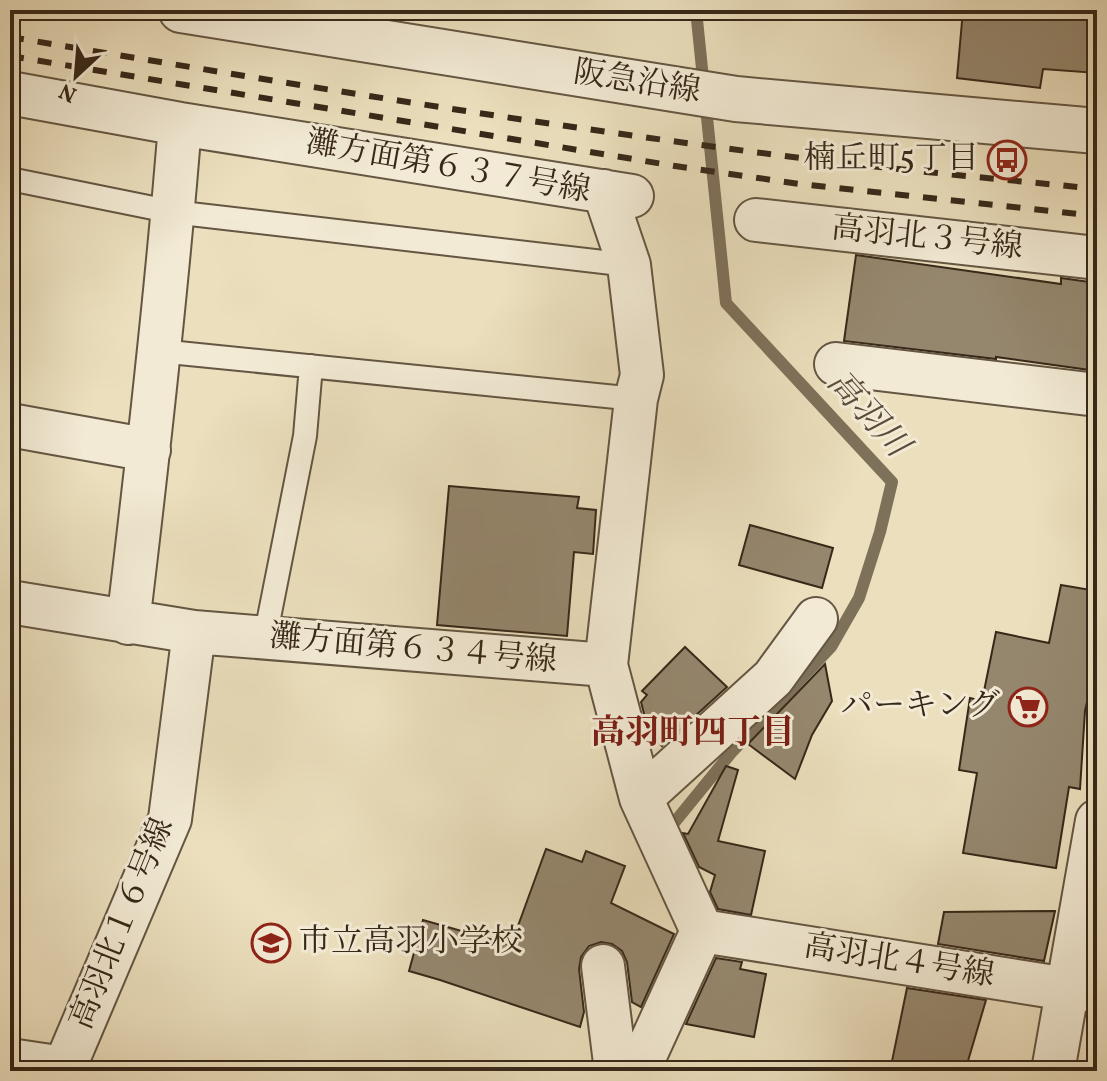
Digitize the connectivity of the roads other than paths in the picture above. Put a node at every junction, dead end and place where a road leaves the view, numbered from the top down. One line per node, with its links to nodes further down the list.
1 (189, 11): 4 (street, 阪急沿線)
2 (10, 93): 3 (street, 灘方面第６３７号線)
3 (180, 124): 6 (street); 9 (street, 灘方面第６３７号線)
4 (1097, 131)
5 (10, 179): 6 (lane)
6 (173, 212): 9 (lane); 10 (street)
7 (756, 220): 8 (street, 高羽北３号線)
8 (1097, 258)
9 (629, 265): 14 (street, 灘方面第６３７号線)
10 (159, 351): 12 (lane); 16 (street)
11 (836, 364): 13 (street)
12 (311, 366): 14 (lane); 21 (lane)
13 (1097, 395)
14 (636, 399): 22 (street, 灘方面第６３７号線)
15 (10, 425): 16 (street)
16 (149, 450): 19 (street)
17 (10, 602): 19 (street, 灘方面第６３４号線)
18 (816, 619): 23 (street)
19 (128, 623): 20 (street, 灘方面第６３４号線)
20 (194, 632): 21 (street, 灘方面第６３４号線); 29 (street, 高羽北１６号線)
21 (265, 638): 22 (street, 灘方面第６３４号線)
22 (606, 665): 23 (street)
23 (645, 806): 25 (street)
24 (1097, 821): 27 (street)
25 (702, 931): 27 (street, 高羽北４号線); 31 (street)
26 (603, 966): 30 (street)
27 (1082, 990): 32 (street)
28 (10, 1060): 29 (street)
29 (63, 1069)
30 (616, 1071)
31 (638, 1071)
32 (1053, 1071)

